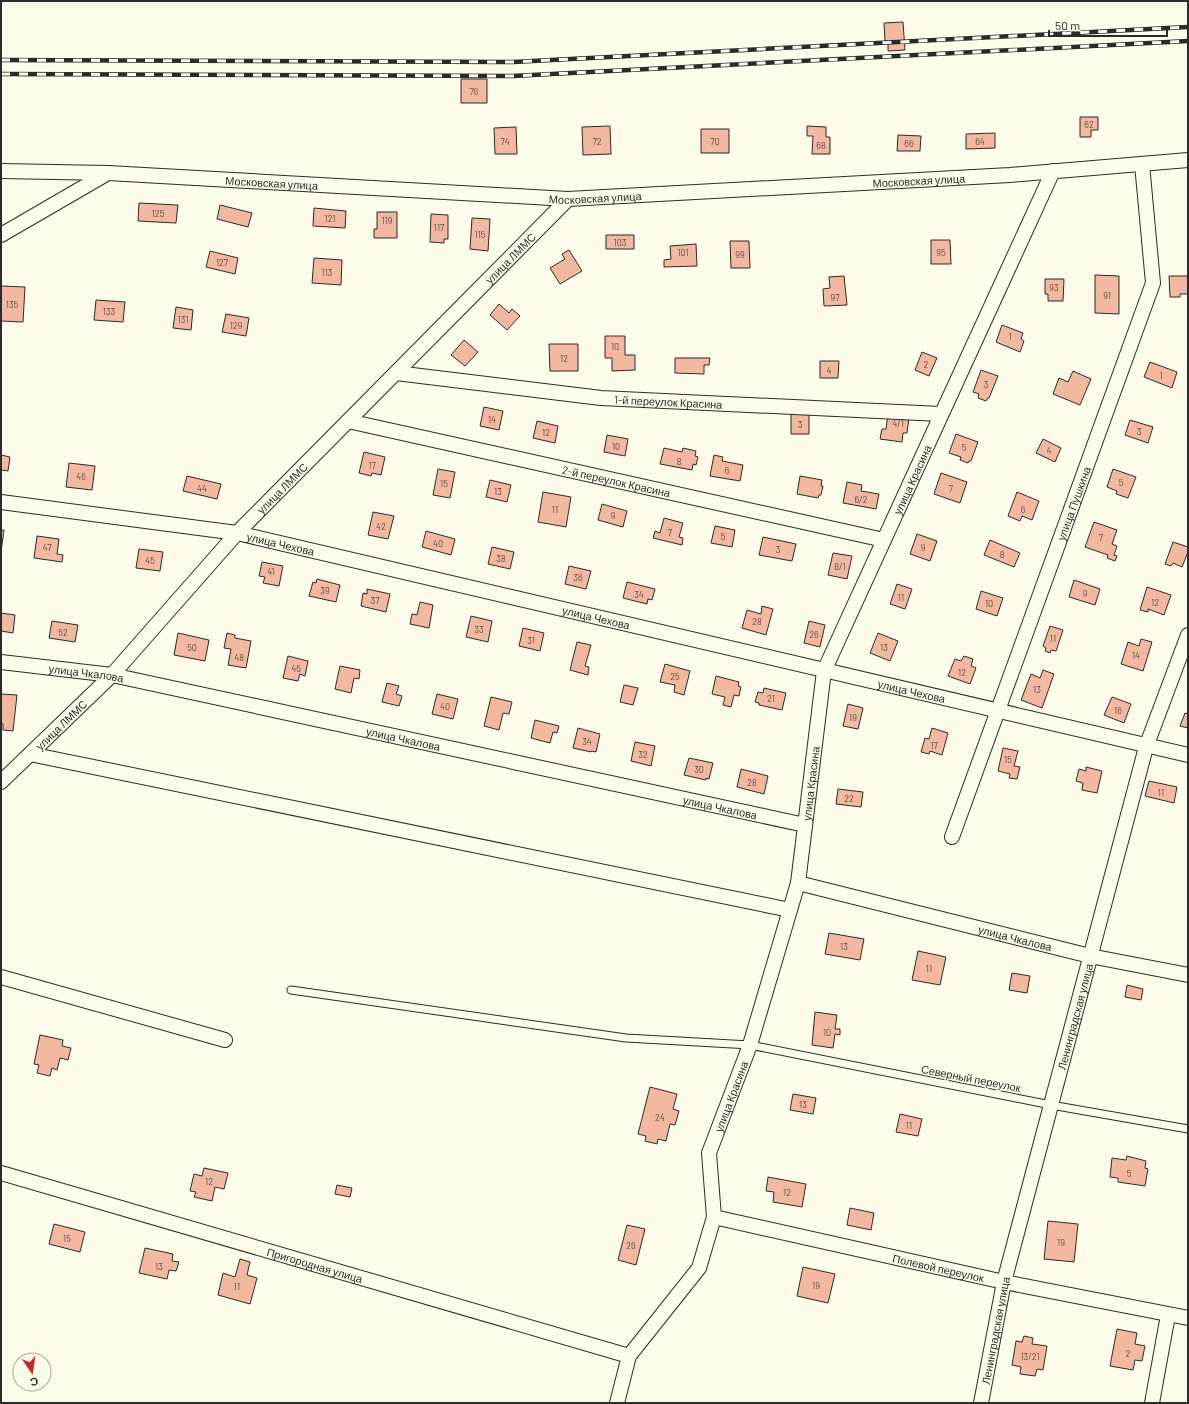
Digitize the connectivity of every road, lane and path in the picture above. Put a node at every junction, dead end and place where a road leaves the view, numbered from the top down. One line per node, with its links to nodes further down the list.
1 (1188, 160): 2 (street, Московская улица)
2 (1142, 164): 4 (street, Московская улица); 18 (street, улица Пушкина)
3 (1, 171): 5 (street, Московская улица)
4 (1052, 171): 6 (street, Московская улица); 9 (street, улица Красина)
5 (108, 172): 6 (street, Московская улица); 7 (street)
6 (568, 199): 8 (street, улица ЛММС)
7 (1, 235)
8 (396, 373): 9 (street, 1-й переулок Красина); 10 (street, улица ЛММС)
9 (941, 414): 13 (street, улица Красина)
10 (348, 421): 12 (street, улица ЛММС); 13 (street, 2-й переулок Красина)
11 (1, 502): 12 (street, улица Чехова)
12 (237, 533): 16 (street, улица Чехова); 17 (street, улица ЛММС)
13 (884, 540): 16 (street, улица Красина)
14 (1188, 635): 19 (street, Ленинградская улица)
15 (1, 662): 17 (street, улица Чкалова)
16 (824, 671): 18 (street, улица Чехова); 23 (street, улица Красина)
17 (112, 675): 20 (street, улица ЛММС); 23 (street, улица Чкалова)
18 (997, 712): 19 (street, улица Чехова); 24 (street, улица Пушкина)
19 (1146, 747): 21 (street, улица Чехова); 27 (street, Ленинградская улица)
20 (30, 754): 22 (street, улица ЛММС); 26 (street)
21 (1188, 755)
22 (1, 782)
23 (805, 825): 25 (street, улица Красина)
24 (952, 837)
25 (798, 883): 26 (street, улица Красина); 27 (street, улица Чкалова)
26 (790, 910): 32 (street, улица Красина)
27 (1090, 956): 28 (street, улица Чкалова); 33 (street, Ленинградская улица)
28 (1188, 975)
29 (1, 977): 31 (street)
30 (291, 990): 32 (lane, Северный переулок)
31 (225, 1040)
32 (750, 1045): 33 (lane, Северный переулок); 36 (street, улица Красина)
33 (1051, 1105): 34 (lane, Северный переулок); 37 (street, Ленинградская улица)
34 (1188, 1129)
35 (1, 1173): 40 (street, Пригородная улица)
36 (714, 1217): 37 (street, Полевой переулок); 40 (street, улица Красина)
37 (1004, 1282): 38 (street, Полевой переулок); 42 (street, Ленинградская улица)
38 (1168, 1315): 39 (street, Полевой переулок); 43 (street)
39 (1188, 1318)
40 (628, 1356): 41 (street, улица Красина)
41 (617, 1403)
42 (981, 1403)
43 (1152, 1403)

